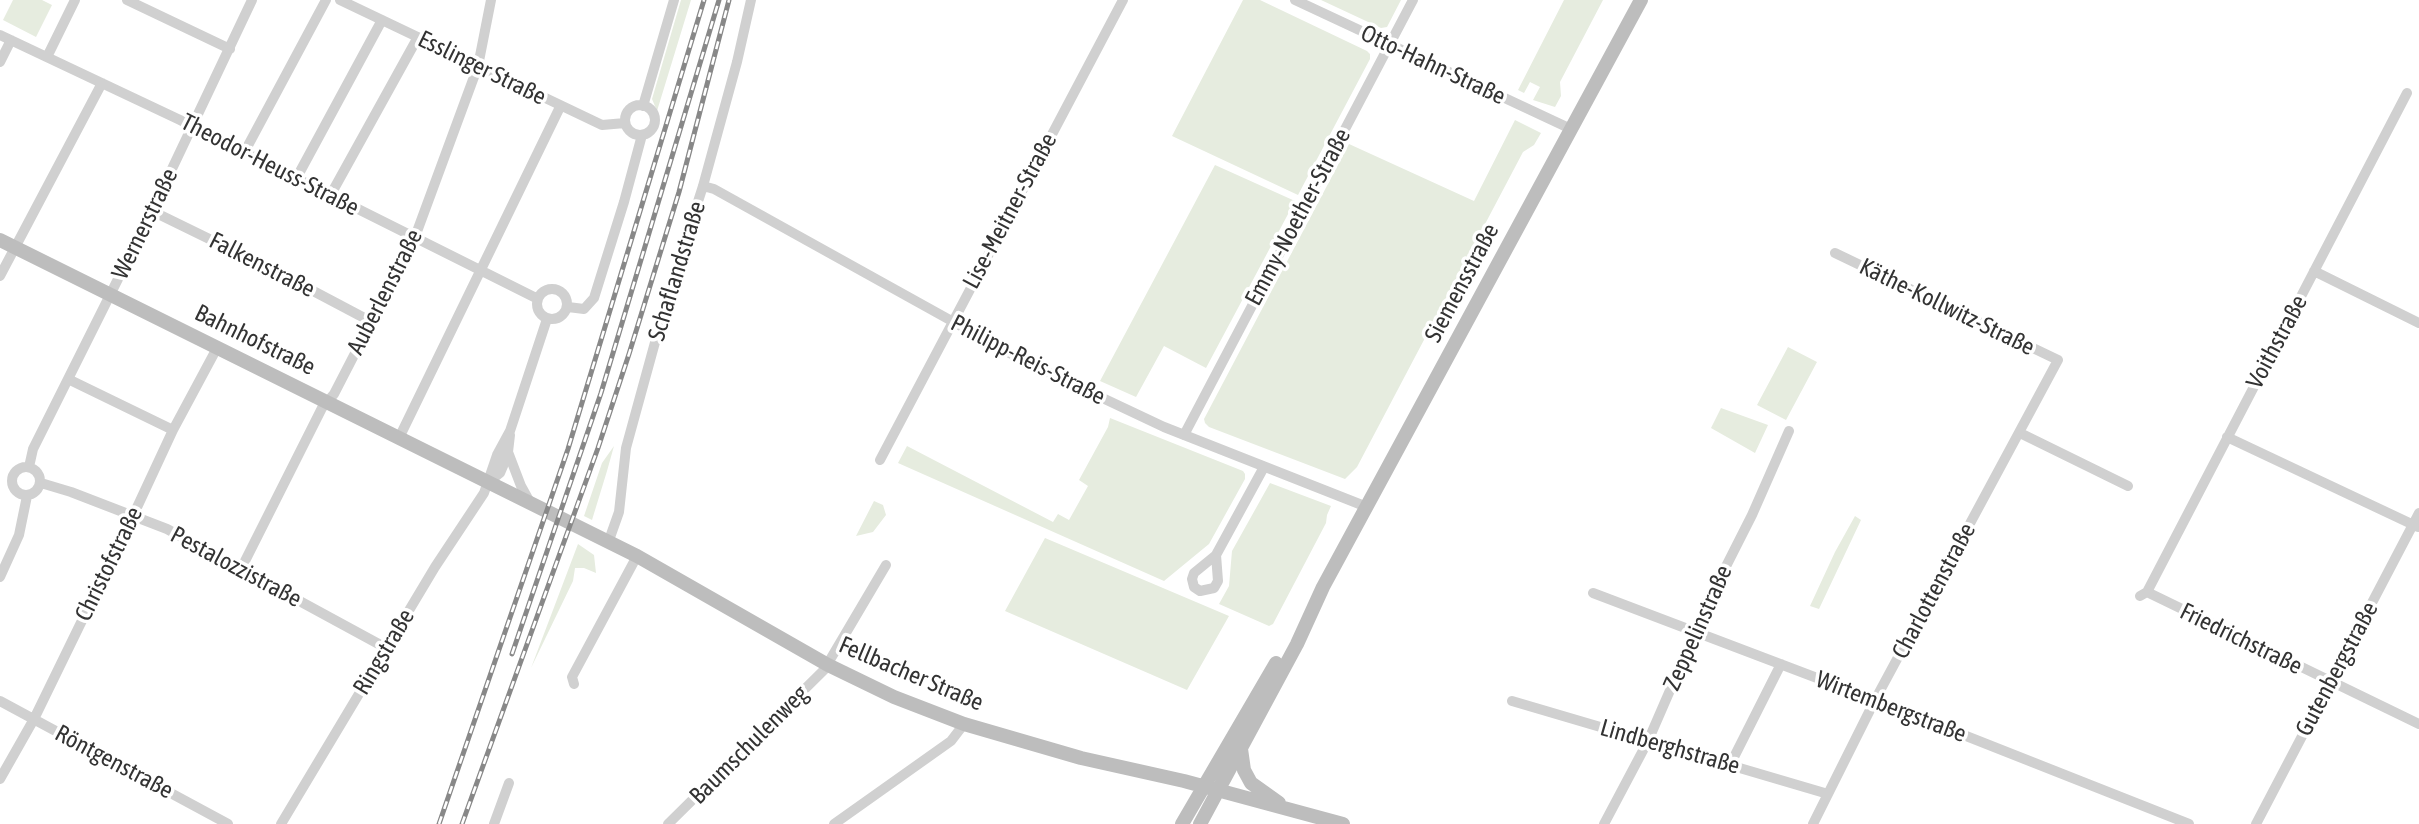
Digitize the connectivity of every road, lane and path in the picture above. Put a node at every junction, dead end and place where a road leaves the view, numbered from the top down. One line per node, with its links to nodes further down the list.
1 (75, 0): 19 (street)
2 (127, 0): 18 (street)
3 (252, 0): 18 (street, Wernerstraße)
4 (326, 0): 30 (street)
5 (340, 0): 13 (street, Esslinger Straße)
6 (491, 0): 21 (street, Auberlenstraße)
7 (674, 0): 24 (street)
8 (751, 0): 32 (street, Schaflandstraße)
9 (1123, 0): 47 (street, Lise-Meitner-Straße)
10 (1295, 0): 17 (street, Otto-Hahn-Straße)
11 (1412, 0): 17 (street, Emmy-Noether-Straße)
12 (1641, 0): 28 (street, Siemensstraße)
13 (382, 20): 15 (street, Esslinger Straße); 31 (street)
14 (0, 35): 16 (street, Theodor-Heuss-Straße)
15 (418, 37): 21 (street, Esslinger Straße); 33 (street)
16 (11, 40): 19 (street, Theodor-Heuss-Straße); 20 (street)
17 (1389, 44): 28 (street, Otto-Hahn-Straße); 57 (street, Emmy-Noether-Straße)
18 (230, 49): 27 (street, Wernerstraße)
19 (47, 57): 22 (street, Theodor-Heuss-Straße)
20 (0, 62)
21 (478, 66): 25 (street, Esslinger Straße); 35 (street, Auberlenstraße)
22 (102, 83): 27 (street, Theodor-Heuss-Straße); 37 (street)
23 (2407, 93): 40 (street, Voithstraße)
24 (643, 106): 26 (street); 29 (street)
25 (560, 107): 26 (street, Esslinger Straße); 39 (street)
26 (625, 123): 29 (street)
27 (193, 127): 30 (street, Theodor-Heuss-Straße); 34 (street, Wernerstraße)
28 (1571, 130): 71 (street, Siemensstraße)
29 (642, 135): 44 (street)
30 (244, 153): 31 (street, Theodor-Heuss-Straße)
31 (296, 179): 33 (street, Theodor-Heuss-Straße)
32 (703, 186): 47 (street, Philipp-Reis-Straße); 75 (street, Schaflandstraße)
33 (330, 196): 35 (street, Theodor-Heuss-Straße)
34 (152, 211): 42 (street, Wernerstraße); 46 (street, Falkenstraße)
35 (415, 237): 39 (street, Theodor-Heuss-Straße); 46 (street, Auberlenstraße)
36 (0, 240): 37 (street, Bahnhofstraße)
37 (15, 248): 41 (street); 42 (street, Bahnhofstraße)
38 (1835, 253): 50 (street, Käthe-Kollwitz-Straße)
39 (480, 271): 43 (street, Theodor-Heuss-Straße); 59 (street)
40 (2314, 271): 48 (street); 58 (street, Voithstraße)
41 (0, 276)
42 (110, 295): 49 (street, Bahnhofstraße); 51 (street, Wernerstraße)
43 (538, 299): 44 (street); 45 (street)
44 (568, 307): 45 (street)
45 (547, 319): 54 (street)
46 (370, 321): 52 (street, Auberlenstraße)
47 (951, 322): 57 (street, Philipp-Reis-Straße); 61 (street, Lise-Meitner-Straße)
48 (2419, 323)
49 (217, 348): 52 (street, Bahnhofstraße); 53 (street, Christofstraße)
50 (2058, 360): 56 (street, Charlottenstraße)
51 (68, 379): 53 (street); 62 (street, Wernerstraße)
52 (327, 401): 59 (street, Bahnhofstraße); 79 (street, Auberlenstraße)
53 (173, 430): 73 (street, Christofstraße)
54 (510, 431): 60 (street); 66 (street)
55 (1789, 431): 84 (street, Zeppelinstraße)
56 (2020, 433): 68 (street); 90 (street, Charlottenstraße)
57 (1184, 435): 63 (street, Philipp-Reis-Straße)
58 (2227, 436): 74 (street); 83 (street, Voithstraße)
59 (399, 438): 66 (street, Bahnhofstraße)
60 (508, 452): 66 (street); 70 (street)
61 (880, 460)
62 (29, 467): 65 (street); 67 (street)
63 (1264, 467): 71 (street, Philipp-Reis-Straße); 76 (street)
64 (0, 472): 65 (street)
65 (13, 477): 69 (street)
66 (489, 482): 70 (street, Fellbacher Straße); 85 (street, Ringstraße)
67 (41, 483): 69 (street); 73 (street, Pestalozzistraße)
68 (2128, 486)
69 (27, 496): 80 (street)
70 (531, 504): 75 (street, Fellbacher Straße)
71 (1367, 507): 81 (street, Siemensstraße)
72 (2419, 513): 74 (street, Gutenbergstraße)
73 (133, 516): 79 (street, Pestalozzistraße); 93 (street, Christofstraße)
74 (2416, 526): 88 (street, Gutenbergstraße)
75 (608, 542): 77 (street, Fellbacher Straße)
76 (1216, 555)
77 (637, 556): 86 (street, Fellbacher Straße); 89 (street)
78 (886, 565): 86 (street, Baumschulenweg)
79 (241, 569): 85 (street, Pestalozzistraße)
80 (0, 576)
81 (1323, 587): 97 (street, Siemensstraße); 101 (street, Siemensstraße)
82 (1593, 593): 84 (street, Wirtembergstraße)
83 (2144, 594): 88 (street, Friedrichstraße)
84 (1695, 633): 87 (street, Wirtembergstraße); 96 (street, Zeppelinstraße)
85 (386, 648): 106 (street, Ringstraße)
86 (828, 664): 94 (street, Fellbacher Straße); 108 (street, Baumschulenweg)
87 (1781, 664): 90 (street, Wirtembergstraße); 98 (street)
88 (2330, 682): 95 (street, Friedrichstraße); 116 (street, Gutenbergstraße)
89 (574, 684)
90 (1875, 700): 103 (street, Charlottenstraße); 115 (street, Wirtembergstraße)
91 (0, 701): 93 (street, Röntgenstraße)
92 (1513, 701): 96 (street, Lindberghstraße)
93 (34, 719): 99 (street, Christofstraße); 105 (street, Röntgenstraße)
94 (964, 724): 101 (street, Fellbacher Straße); 109 (street)
95 (2419, 724)
96 (1648, 741): 98 (street, Lindberghstraße); 113 (street, Zeppelinstraße)
97 (1241, 749): 102 (street, Siemensstraße); 104 (street)
98 (1731, 765): 103 (street, Lindberghstraße)
99 (0, 779)
100 (509, 783): 107 (street)
101 (1203, 786): 102 (street, Fellbacher Straße); 110 (street, Siemensstraße)
102 (1219, 791): 104 (street, Fellbacher Straße); 111 (street, Siemensstraße)
103 (1828, 794): 114 (street, Charlottenstraße)
104 (1286, 807): 112 (street, Fellbacher Straße)
105 (228, 824)
106 (281, 824)
107 (494, 824)
108 (668, 824)
109 (834, 824)
110 (1182, 824)
111 (1200, 824)
112 (1343, 824)
113 (1604, 824)
114 (1813, 824)
115 (2189, 824)
116 (2256, 824)

